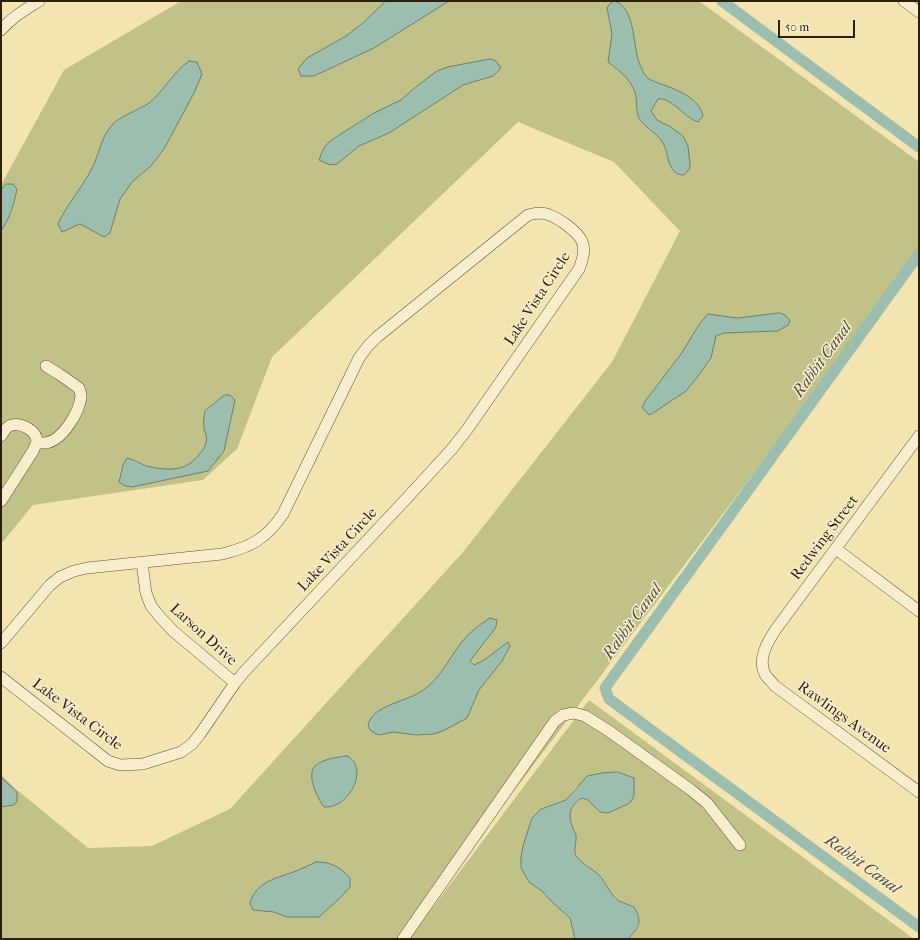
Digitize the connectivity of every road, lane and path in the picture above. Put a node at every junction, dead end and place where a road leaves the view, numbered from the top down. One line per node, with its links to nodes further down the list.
1 (39, 1): 4 (street)
2 (904, 1): 3 (street)
3 (919, 12)
4 (1, 30)
5 (46, 366): 8 (street)
6 (1, 436): 8 (street)
7 (919, 436): 10 (street, Redwing Street)
8 (37, 443): 9 (street)
9 (1, 501)
10 (836, 549): 12 (street); 14 (street, Redwing Street)
11 (142, 563): 13 (street, Lake Vista Circle); 16 (street, Larson Drive); 16 (street, Lake Vista Circle)
12 (919, 611)
13 (1, 643)
14 (761, 661): 17 (street, Rawlings Avenue)
15 (1, 677): 16 (street, Lake Vista Circle)
16 (235, 683)
17 (919, 792)
18 (740, 845): 19 (street)
19 (403, 939)

